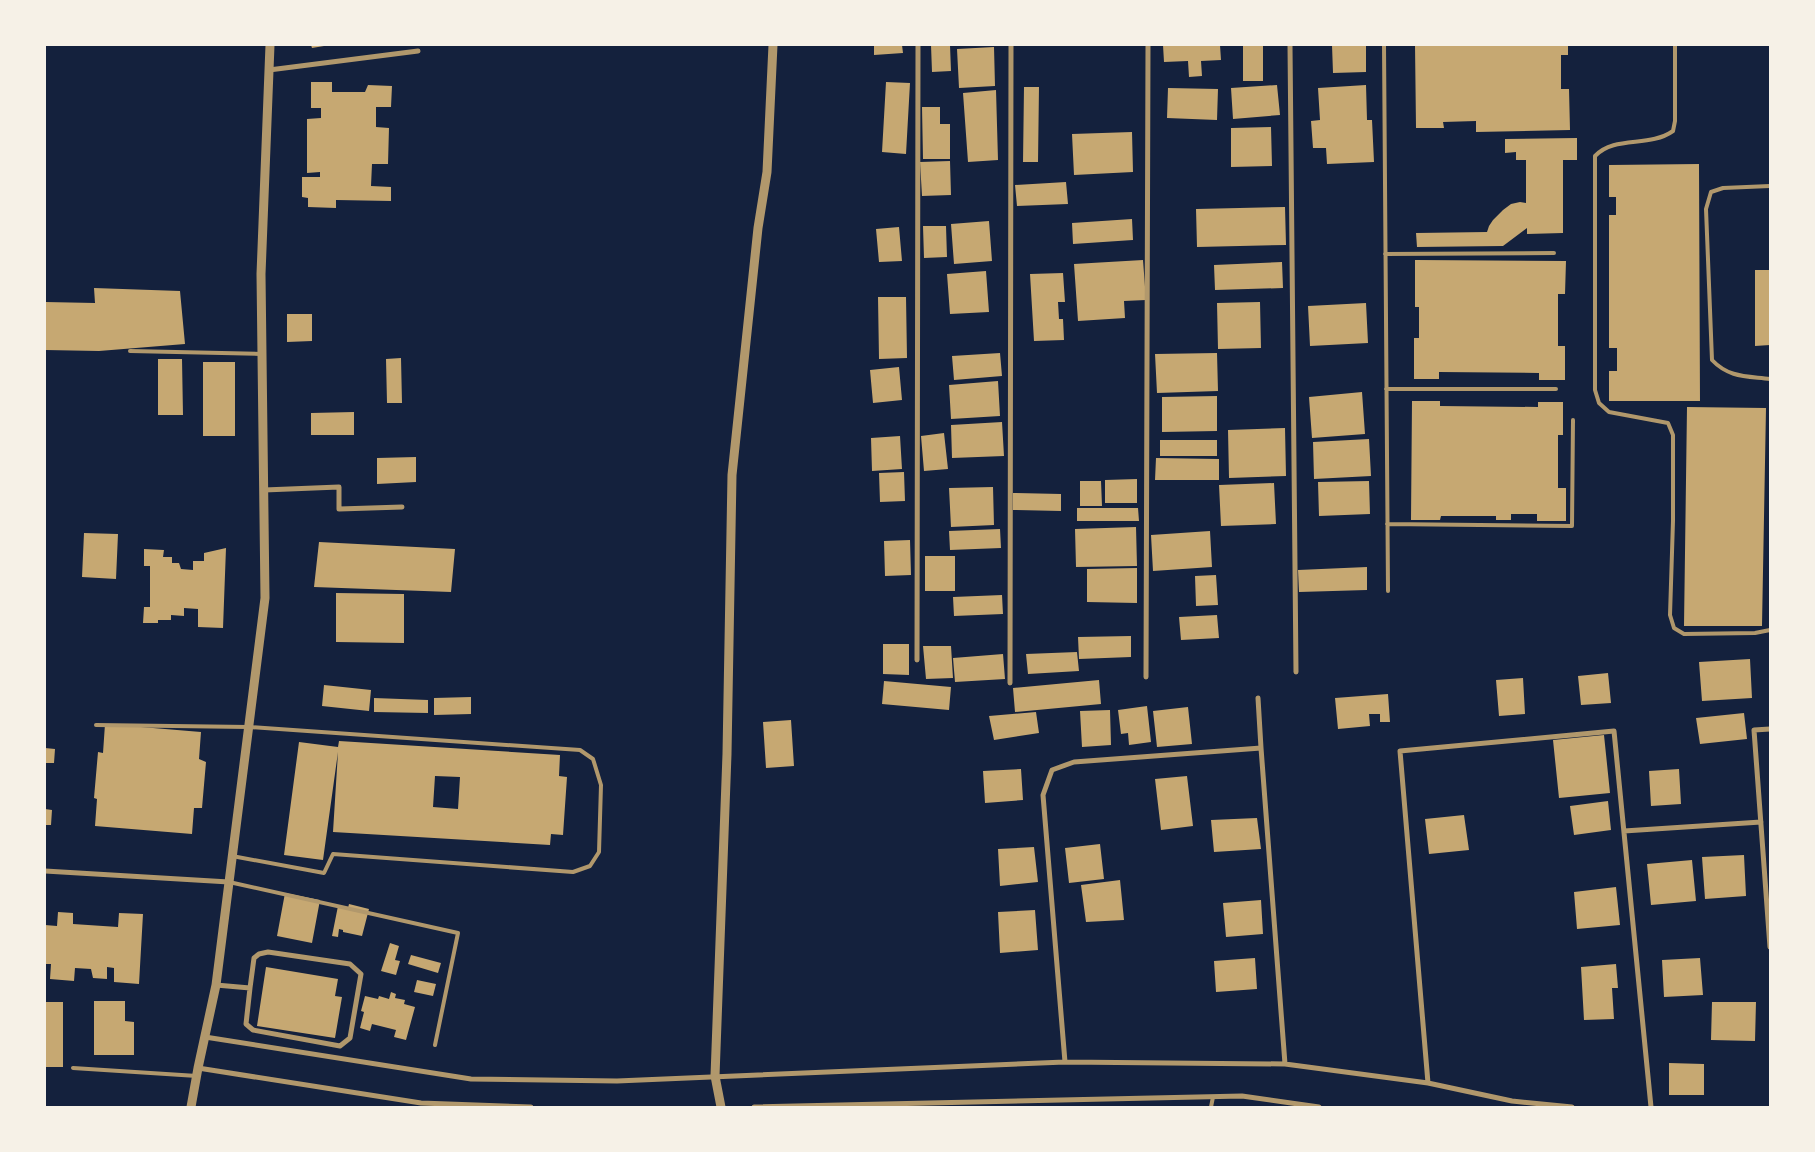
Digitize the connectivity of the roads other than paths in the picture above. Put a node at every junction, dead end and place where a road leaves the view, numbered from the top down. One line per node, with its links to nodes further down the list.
1 (270, 45): 10 (street)
2 (772, 45): 48 (street)
3 (918, 45): 25 (street)
4 (1011, 45): 28 (street)
5 (1148, 45): 27 (street)
6 (1290, 45): 26 (street)
7 (1384, 45): 12 (lane)
8 (1675, 45): 24 (lane)
9 (418, 51): 10 (street)
10 (269, 70): 15 (street)
11 (1770, 186): 16 (lane)
12 (1385, 254): 13 (lane); 17 (lane)
13 (1554, 254)
14 (130, 352): 15 (lane)
15 (262, 354): 20 (street)
16 (1770, 379)
17 (1386, 389): 18 (lane); 22 (lane)
18 (1556, 389)
19 (1573, 420): 22 (lane)
20 (264, 490): 21 (street); 31 (street)
21 (402, 507)
22 (1387, 524): 23 (lane)
23 (1388, 591)
24 (1770, 630)
25 (917, 660)
26 (1296, 672)
27 (1146, 677)
28 (1010, 683)
29 (1258, 698): 33 (street)
30 (96, 725): 31 (lane)
31 (249, 727): 36 (street); 36 (lane)
32 (1770, 729): 34 (street)
33 (1260, 748): 44 (street); 45 (street)
34 (1761, 822): 35 (street); 39 (street)
35 (1624, 831): 49 (street); 59 (street)
36 (232, 856): 38 (street)
37 (45, 871): 38 (street)
38 (229, 882): 40 (street); 43 (lane)
39 (1770, 947)
40 (216, 985): 41 (street); 42 (street)
41 (250, 988): 41 (street)
42 (204, 1036): 47 (street); 48 (street)
43 (435, 1045)
44 (1065, 1062): 45 (street); 48 (street)
45 (1285, 1064): 49 (street)
46 (73, 1068): 47 (lane)
47 (197, 1072): 51 (street); 52 (street)
48 (715, 1076): 54 (street)
49 (1428, 1083): 58 (street)
50 (1213, 1097): 55 (street); 56 (lane); 57 (street)
51 (191, 1107)
52 (509, 1107): 53 (street)
53 (530, 1107)
54 (721, 1107)
55 (754, 1107)
56 (1211, 1107)
57 (1318, 1107)
58 (1572, 1107)
59 (1651, 1107)

